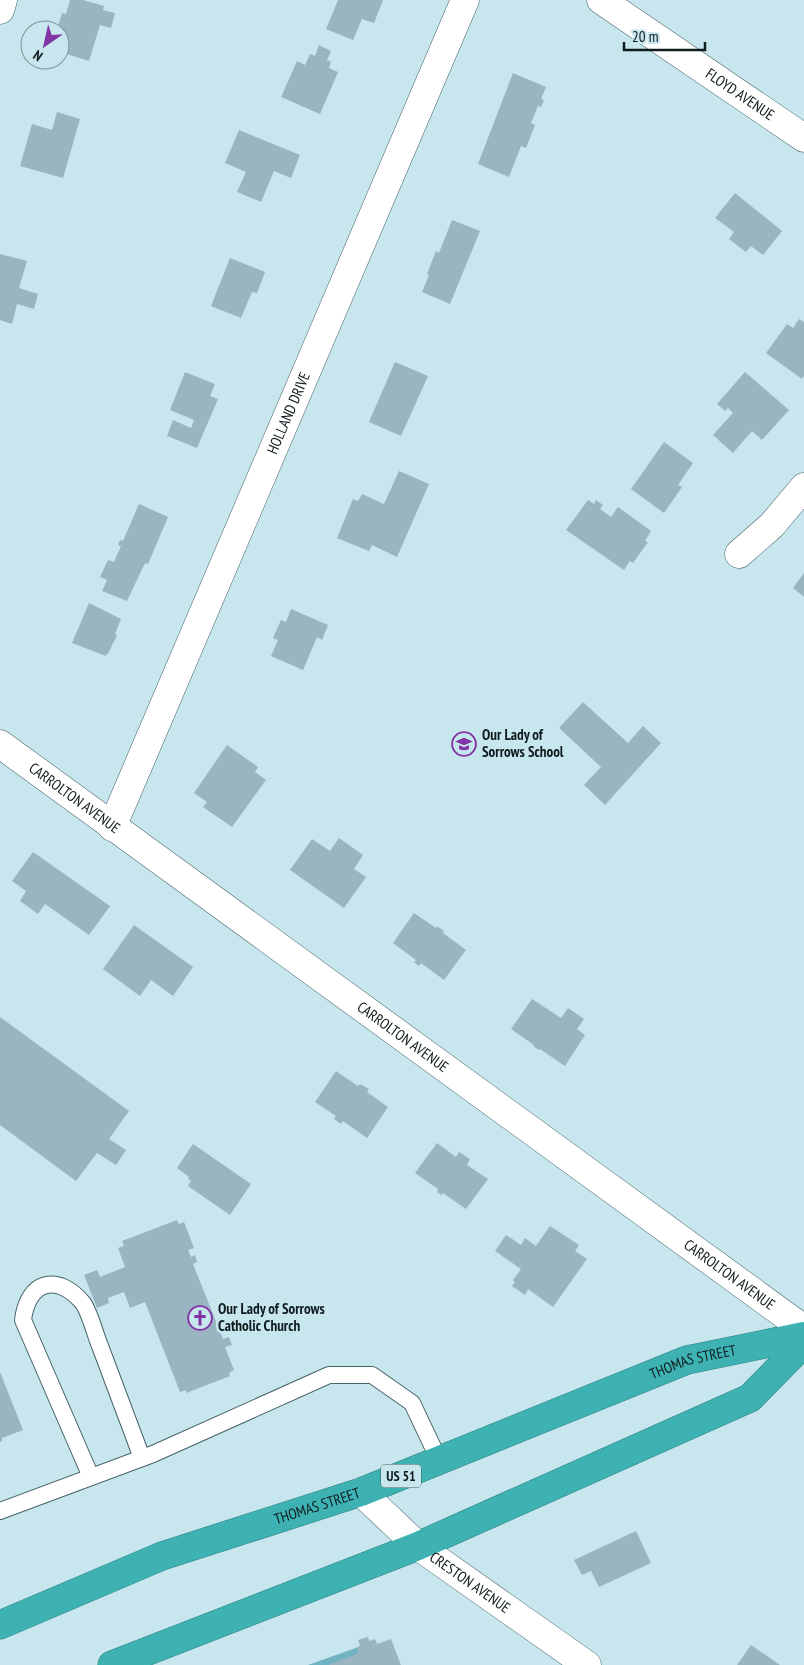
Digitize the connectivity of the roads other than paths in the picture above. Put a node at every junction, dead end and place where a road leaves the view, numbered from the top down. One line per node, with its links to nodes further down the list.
1 (3, 0): 4 (street)
2 (465, 0): 9 (street, HOLLAND DRIVE)
3 (601, 0): 5 (street, FLOYD AVENUE)
4 (0, 10)
5 (804, 138)
6 (804, 487): 7 (street)
7 (739, 554)
8 (0, 744): 9 (street, CARROLTON AVENUE)
9 (112, 827): 10 (street, CARROLTON AVENUE)
10 (804, 1329)
11 (804, 1336): 14 (highway, THOMAS STREET / US 51)
12 (804, 1343): 18 (highway)
13 (142, 1458): 14 (lane); 15 (lane); 15 (lane)
14 (439, 1460): 16 (highway, THOMAS STREET / US 51)
15 (91, 1477): 17 (lane)
16 (361, 1492): 18 (street, CRESTON AVENUE); 19 (highway, THOMAS STREET / US 51)
17 (0, 1511)
18 (418, 1546): 20 (highway); 21 (street, CRESTON AVENUE)
19 (0, 1625)
20 (112, 1665)
21 (587, 1665)

